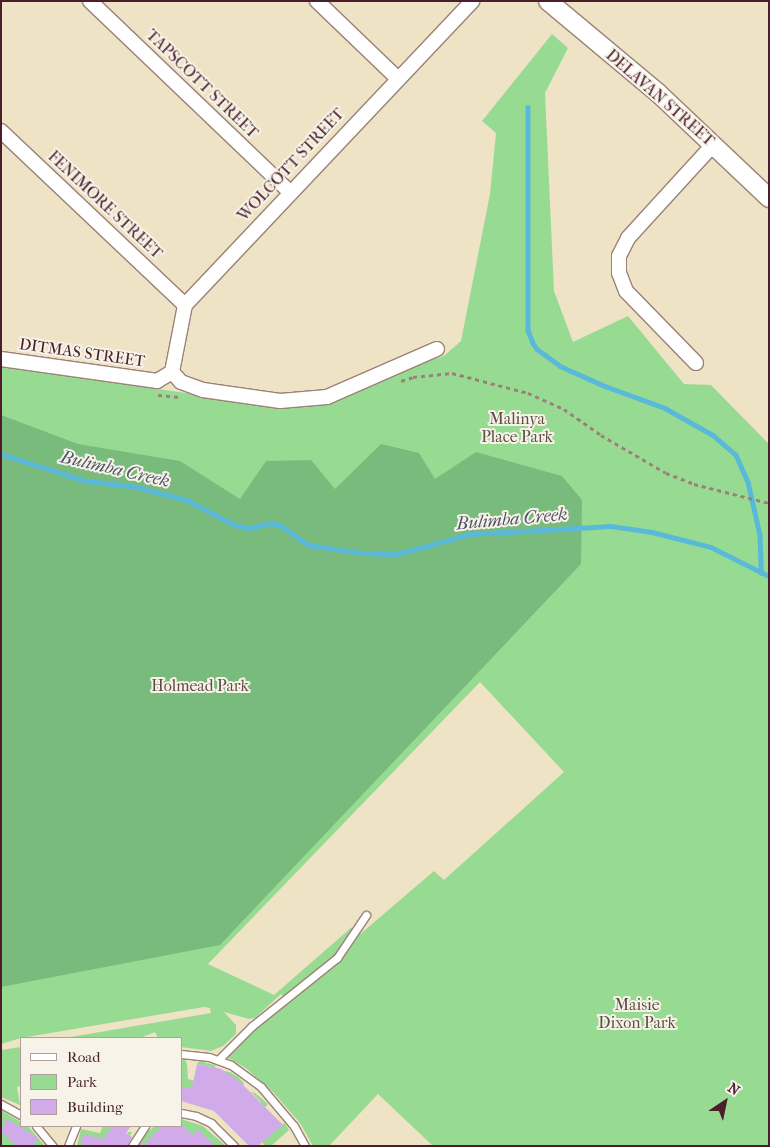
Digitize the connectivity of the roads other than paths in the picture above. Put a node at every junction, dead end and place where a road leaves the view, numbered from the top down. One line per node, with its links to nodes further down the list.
1 (90, 1): 8 (street, TAPSCOTT STREET)
2 (317, 1): 5 (street)
3 (472, 1): 5 (street, WOLCOTT STREET)
4 (548, 1): 7 (street, DELAVAN STREET)
5 (397, 78): 8 (street, WOLCOTT STREET)
6 (1, 131): 10 (street, FENIMORE STREET)
7 (713, 144): 9 (street, DELAVAN STREET); 13 (street)
8 (290, 192): 10 (street, WOLCOTT STREET)
9 (769, 198)
10 (185, 305): 14 (street)
11 (437, 349): 14 (street)
12 (1, 359): 14 (street, DITMAS STREET)
13 (696, 363)
14 (172, 372)
15 (366, 915): 17 (lane)
16 (182, 1054): 17 (lane)
17 (218, 1060): 28 (lane)
18 (1, 1104): 20 (lane)
19 (182, 1113): 27 (lane)
20 (20, 1114)
21 (37, 1127): 24 (lane)
22 (76, 1127): 25 (lane)
23 (144, 1127): 26 (lane)
24 (53, 1146)
25 (68, 1146)
26 (132, 1146)
27 (234, 1146)
28 (305, 1146)

